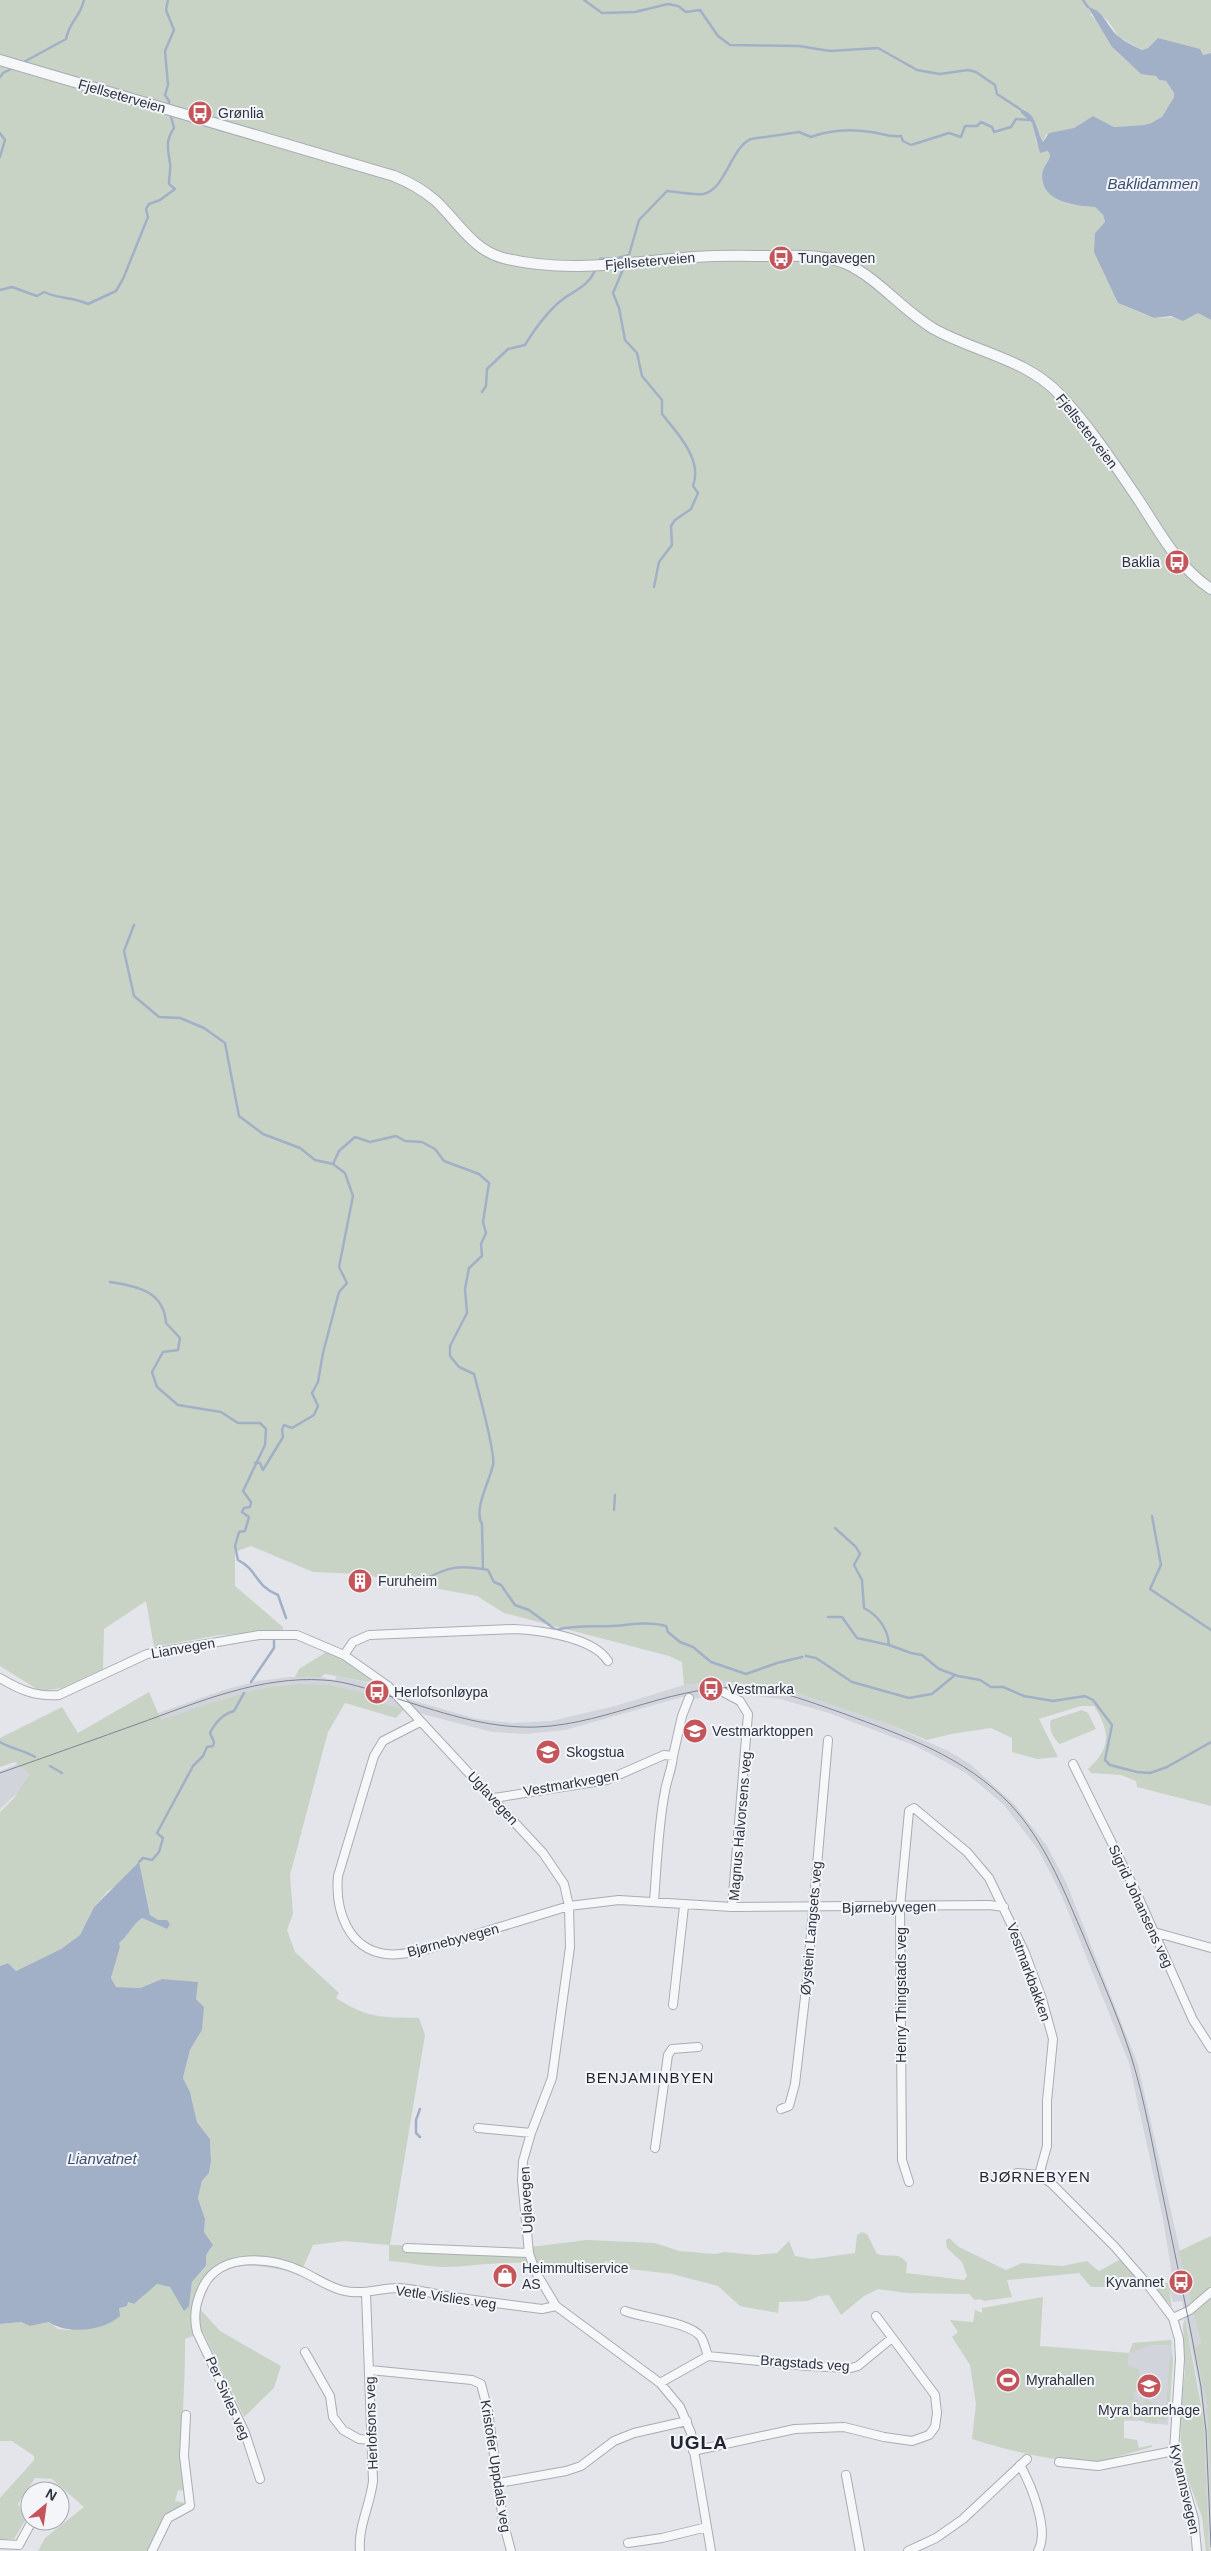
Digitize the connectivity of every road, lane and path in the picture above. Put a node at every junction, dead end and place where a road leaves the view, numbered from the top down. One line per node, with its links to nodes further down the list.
1 (0, 60): 2 (street, Fjellseterveien)
2 (1211, 589)
3 (344, 1656): 4 (street); 5 (street, Lianvegen); 8 (street, Uglavegen)
4 (608, 1660)
5 (0, 1678)
6 (723, 1692): 20 (street, Magnus Halvorsens veg)
7 (688, 1698): 10 (street)
8 (420, 1722): 12 (street, Uglavegen); 15 (street, Bjørnebyvegen)
9 (828, 1740): 17 (street, Øystein Langsets veg)
10 (673, 1756): 12 (street, Vestmarkvegen); 14 (street)
11 (1072, 1764): 21 (street, Sigrid Johansens veg)
12 (494, 1798): 15 (street, Uglavegen)
13 (910, 1808): 18 (street, Henry Thingstads veg); 19 (street, Vestmarkbakken)
14 (654, 1901): 15 (street, Bjørnebyvegen); 16 (street, Bjørnebyvegen)
15 (569, 1906): 28 (street, Uglavegen)
16 (684, 1906): 20 (street, Bjørnebyvegen); 23 (street)
17 (814, 1907): 18 (street, Bjørnebyvegen); 20 (street, Bjørnebyvegen); 26 (street, Øystein Langsets veg)
18 (900, 1907): 19 (street, Bjørnebyvegen); 32 (street, Henry Thingstads veg)
19 (1004, 1907): 31 (street, Vestmarkbakken)
20 (732, 1908)
21 (1154, 1932): 22 (street); 25 (street, Sigrid Johansens veg)
22 (1211, 1948)
23 (673, 2005)
24 (698, 2047): 29 (street)
25 (1211, 2048)
26 (781, 2109)
27 (478, 2128): 28 (street)
28 (531, 2133): 34 (street, Uglavegen)
29 (655, 2148)
30 (1017, 2173): 31 (street)
31 (1039, 2175): 41 (street, Kyvannsvegen)
32 (909, 2182)
33 (407, 2248): 34 (street, Uglavegen)
34 (529, 2253): 37 (street, Uglavegen)
35 (1211, 2292): 41 (street)
36 (366, 2294): 37 (street, Vetle Vislies veg); 40 (street, Vetle Vislies veg); 45 (street, Herlofsons veg)
37 (556, 2306): 46 (street, Uglavegen)
38 (625, 2311): 44 (street)
39 (876, 2316): 42 (street)
40 (194, 2317): 56 (street, Per Sivles veg)
41 (1173, 2318): 51 (street, Kyvannsvegen)
42 (892, 2338): 44 (street, Bragstads veg); 50 (street)
43 (305, 2352): 49 (street)
44 (708, 2356): 46 (street)
45 (370, 2370): 49 (street, Herlofsons veg); 57 (street, Kristofer Uppdals veg)
46 (660, 2382): 48 (street, Uglavegen)
47 (186, 2415): 63 (street)
48 (687, 2421): 50 (street, Uglavegen); 57 (street)
49 (372, 2440): 64 (street, Herlofsons veg)
50 (693, 2451): 58 (street, Uglavegen)
51 (1174, 2451): 53 (street); 70 (street, Kyvannsvegen)
52 (1027, 2460): 54 (street)
53 (1059, 2462)
54 (1020, 2465): 68 (street); 69 (street)
55 (846, 2475): 67 (street)
56 (260, 2479)
57 (499, 2484): 65 (street, Kristofer Uppdals veg)
58 (707, 2526): 60 (street); 66 (street, Uglavegen)
59 (28, 2531): 62 (street)
60 (628, 2543)
61 (0, 2544): 62 (street)
62 (20, 2548)
63 (152, 2551)
64 (360, 2551)
65 (511, 2551)
66 (711, 2551)
67 (860, 2551)
68 (908, 2551)
69 (1038, 2551)
70 (1197, 2551)

